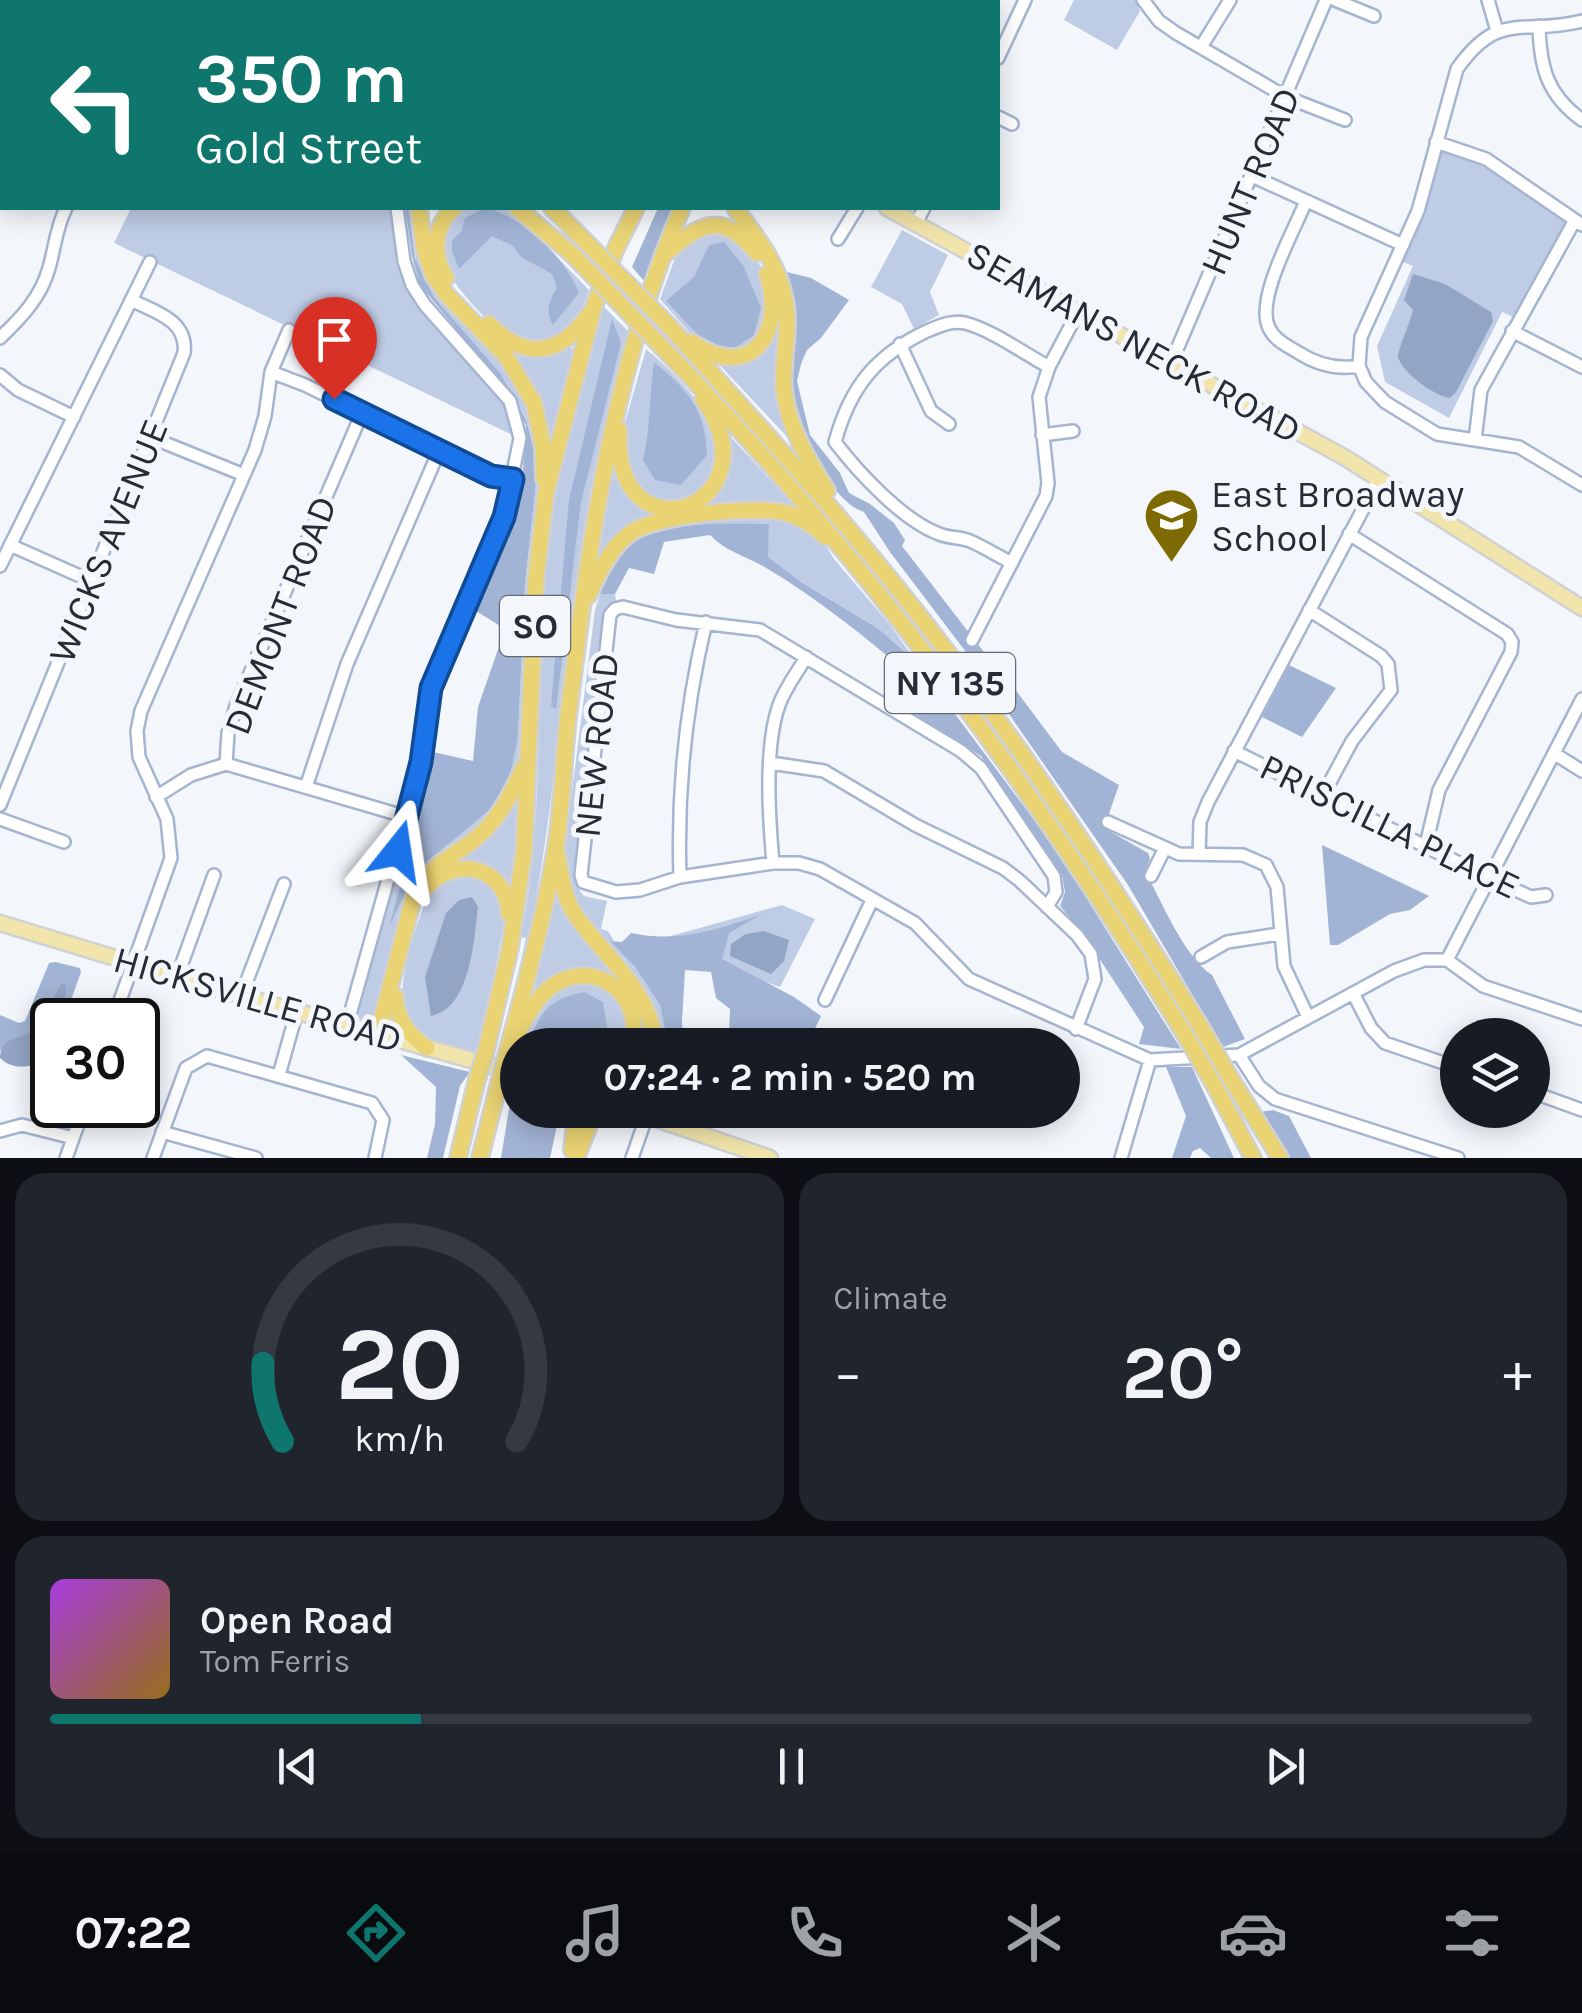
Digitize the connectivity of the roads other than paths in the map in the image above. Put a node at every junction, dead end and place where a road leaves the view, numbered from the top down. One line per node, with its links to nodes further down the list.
1 (1025, 0): 12 (street)
2 (1144, 0): 11 (street)
3 (1230, 0): 11 (street)
4 (1326, 0): 13 (street, HUNT ROAD)
5 (1335, 0): 7 (street)
6 (1488, 0): 10 (street)
7 (1374, 16)
8 (1582, 21): 9 (street)
9 (1538, 26): 10 (street); 16 (street)
10 (1497, 31): 18 (street)
11 (1201, 47): 13 (street)
12 (1000, 54)
13 (1286, 97): 15 (street); 19 (street, HUNT ROAD)
14 (1000, 119): 17 (street)
15 (1345, 120)
16 (1582, 120)
17 (1012, 124)
18 (1436, 142): 35 (street); 38 (street)
19 (1252, 176): 20 (street); 52 (street, HUNT ROAD)
20 (1306, 202): 38 (street); 53 (street)
21 (65, 210): 49 (street)
22 (397, 210): 68 (street)
23 (420, 210): 71 (highway)
24 (452, 210): 44 (highway)
25 (519, 210): 40 (highway)
26 (530, 210): 40 (highway, NY 135)
27 (557, 210): 46 (highway, NY 135, bridge)
28 (624, 210): 39 (highway)
29 (635, 210): 39 (highway, SO)
30 (681, 210): 41 (highway, SO)
31 (736, 210): 72 (highway)
32 (855, 210): 37 (street)
33 (891, 210): 36 (main road, SEAMANS NECK ROAD)
34 (923, 210): 36 (street)
35 (1578, 222): 48 (street)
36 (916, 224): 45 (main road, SEAMANS NECK ROAD)
37 (838, 239)
38 (1403, 245): 53 (street)
39 (616, 248): 44 (highway, SO)
40 (573, 254): 51 (highway, NY 135, bridge)
41 (662, 256): 46 (highway); 58 (highway, SO)
42 (150, 262): 43 (street)
43 (132, 300): 60 (street); 64 (street, WICKS AVENUE)
44 (594, 306): 71 (highway, SO)
45 (1079, 310): 52 (main road, SEAMANS NECK ROAD); 54 (street)
46 (668, 326): 72 (highway, NY 135)
47 (289, 330): 56 (street)
48 (1512, 331): 55 (street); 65 (street)
49 (0, 338)
50 (900, 344): 54 (street); 61 (street); 76 (street)
51 (678, 362): 58 (highway); 75 (highway, NY 135)
52 (1172, 362): 69 (main road, SEAMANS NECK ROAD)
53 (1359, 366): 65 (street)
54 (1049, 367): 63 (street)
55 (1582, 367)
56 (271, 372): 59 (street); 67 (street)
57 (2, 382): 60 (street)
58 (620, 396): 81 (highway, SO)
59 (362, 413): 66 (street); 90 (street, DEMONT ROAD)
60 (74, 417): 74 (street)
61 (950, 424)
62 (1074, 430): 63 (street)
63 (1042, 435): 76 (street)
64 (150, 437): 67 (street); 78 (street, WICKS AVENUE)
65 (1474, 440): 70 (street)
66 (439, 451): 68 (street); 94 (street)
67 (244, 475): 96 (street)
68 (513, 479): 98 (street)
69 (1379, 479): 73 (street); 79 (main road, SEAMANS NECK ROAD)
70 (1582, 485)
71 (546, 493): 88 (highway, SO)
72 (852, 533): 145 (highway, NY 135, bridge)
73 (1349, 534): 80 (street); 102 (street)
74 (10, 545): 77 (street); 78 (street)
75 (849, 557): 81 (highway); 145 (highway, NY 135, bridge)
76 (1012, 563): 83 (street)
77 (0, 566)
78 (91, 582): 93 (street, WICKS AVENUE)
79 (1582, 608)
80 (1309, 610): 86 (street); 95 (street)
81 (581, 613): 103 (highway, SO)
82 (706, 622): 84 (street); 109 (street); 109 (street, NEW ROAD)
83 (972, 640)
84 (806, 657): 89 (street); 114 (street)
85 (1582, 699): 87 (street)
86 (1234, 751): 95 (street, PRISCILLA PLACE); 105 (street)
87 (1555, 754): 92 (street); 110 (street)
88 (528, 759): 117 (highway, SO); 137 (highway)
89 (771, 763): 106 (street); 114 (street)
90 (226, 764): 94 (street); 96 (street)
91 (0, 766): 93 (street)
92 (1582, 771)
93 (14, 772): 97 (street, WICKS AVENUE)
94 (306, 787): 98 (street)
95 (1323, 795): 102 (street, PRISCILLA PLACE)
96 (156, 798): 120 (street)
97 (0, 806)
98 (407, 818): 130 (street)
99 (0, 819): 101 (street)
100 (1108, 822): 104 (street)
101 (64, 842)
102 (1426, 845): 110 (street, PRISCILLA PLACE)
103 (556, 850): 131 (highway, SO); 134 (highway)
104 (1164, 850): 105 (street); 108 (street)
105 (1200, 854): 116 (street)
106 (774, 863): 109 (street); 113 (street)
107 (214, 875): 121 (street)
108 (1152, 876)
109 (680, 877)
110 (1489, 878): 112 (street, PRISCILLA PLACE); 119 (street)
111 (284, 884): 123 (street)
112 (1546, 896)
113 (872, 900): 126 (street); 135 (street)
114 (1047, 907): 135 (street)
115 (0, 923): 120 (main road, HICKSVILLE ROAD)
116 (1279, 934): 118 (street); 128 (street)
117 (510, 948): 124 (highway); 161 (highway, SO, bridge)
118 (1200, 957)
119 (1446, 960): 122 (street); 129 (street)
120 (132, 963): 121 (main road, HICKSVILLE ROAD); 125 (street)
121 (178, 977): 123 (main road, HICKSVILLE ROAD)
122 (1352, 993): 128 (street); 141 (street)
123 (242, 996): 127 (main road, HICKSVILLE ROAD)
124 (394, 996): 137 (highway); 138 (highway)
125 (121, 998)
126 (825, 1000)
127 (296, 1011): 130 (main road, HICKSVILLE ROAD); 143 (street)
128 (1308, 1016): 139 (street)
129 (1582, 1018)
130 (347, 1025): 137 (main road, HICKSVILLE ROAD)
131 (514, 1028)
132 (522, 1028): 133 (highway)
133 (634, 1028)
134 (653, 1028)
135 (1076, 1028)
136 (1080, 1030): 140 (street)
137 (380, 1034): 138 (main road, HICKSVILLE ROAD)
138 (427, 1048): 142 (main road, HICKSVILLE ROAD)
139 (1239, 1056): 140 (street); 170 (street)
140 (1150, 1060): 166 (street)
141 (1440, 1062)
142 (500, 1069)
143 (279, 1075): 154 (street); 160 (street)
144 (500, 1079): 162 (highway, SO, bridge)
145 (1223, 1083): 167 (highway, NY 135); 168 (highway, NY 135); 169 (highway)
146 (1550, 1098): 147 (street)
147 (1582, 1110)
148 (77, 1128): 155 (street)
149 (575, 1128): 163 (highway)
150 (587, 1128): 163 (highway)
151 (643, 1128): 164 (street)
152 (680, 1128): 156 (main road)
153 (0, 1132): 155 (street)
154 (162, 1132): 158 (street); 159 (street)
155 (73, 1138): 157 (street)
156 (731, 1152): 165 (main road)
157 (66, 1158)
158 (153, 1158)
159 (256, 1158)
160 (375, 1158)
161 (458, 1158)
162 (480, 1158)
163 (573, 1158)
164 (632, 1158)
165 (770, 1158)
166 (1121, 1158)
167 (1252, 1158)
168 (1272, 1158)
169 (1280, 1158)
170 (1458, 1158)

